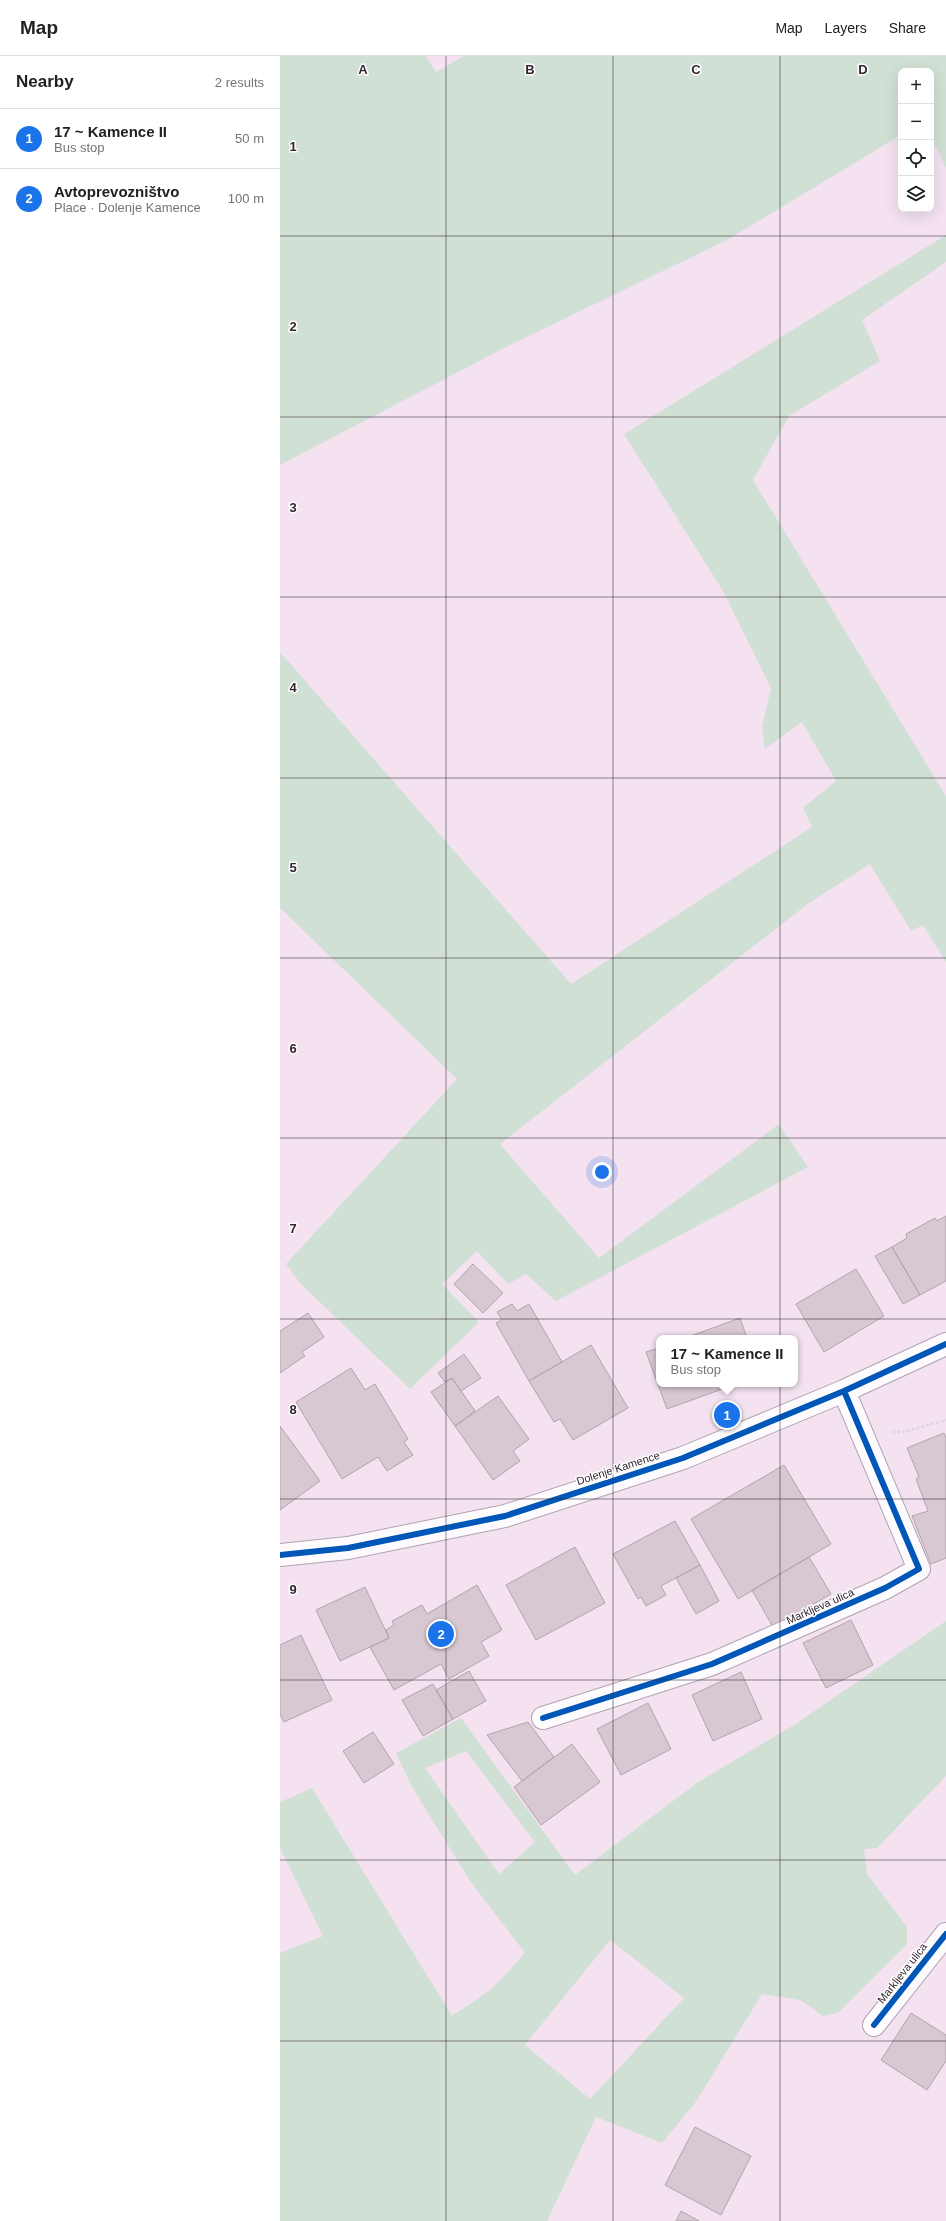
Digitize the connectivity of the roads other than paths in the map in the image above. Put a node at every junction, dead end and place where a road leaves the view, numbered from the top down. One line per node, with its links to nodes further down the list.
1 (946, 1344): 2 (street, Dolenje Kamence)
2 (844, 1391): 3 (street, Dolenje Kamence); 4 (street, Markljeva ulica)
3 (280, 1555)
4 (543, 1718)
5 (946, 1934): 6 (street, Markljeva ulica)
6 (874, 2025)

